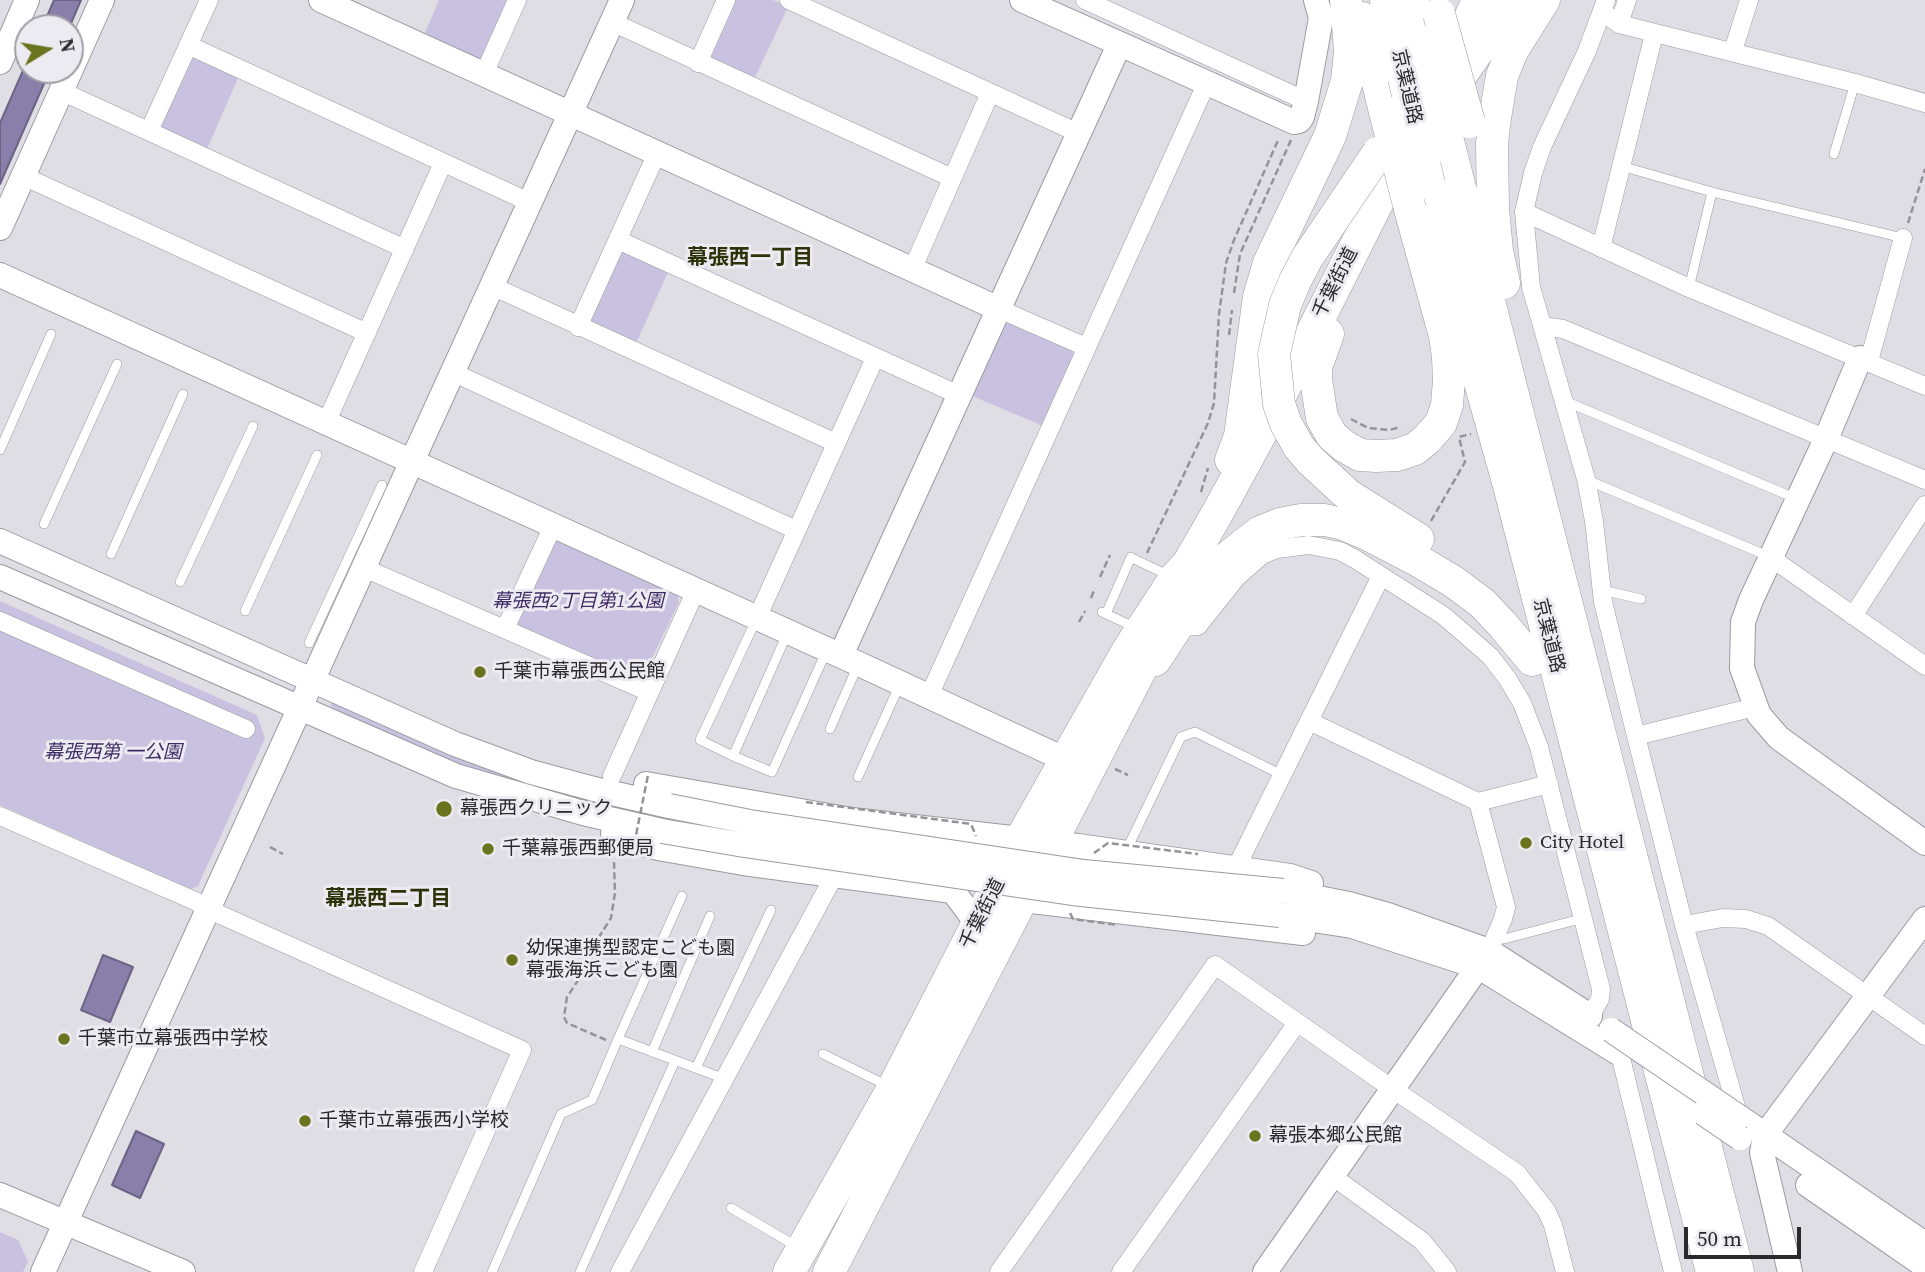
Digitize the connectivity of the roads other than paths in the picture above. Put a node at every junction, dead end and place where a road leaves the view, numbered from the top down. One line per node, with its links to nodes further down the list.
1 (27, 0): 26 (street)
2 (102, 0): 33 (street)
3 (209, 0): 24 (street)
4 (321, 0): 29 (street)
5 (517, 0): 29 (street)
6 (726, 0): 28 (street)
7 (789, 0): 34 (street)
8 (1022, 0): 25 (street)
9 (1316, 0): 35 (street)
10 (1346, 0): 86 (highway)
11 (1357, 0): 46 (highway, bridge)
12 (1386, 0): 133 (highway, 京葉道路, bridge)
13 (1513, 0): 46 (highway)
14 (1544, 0): 49 (highway)
15 (1627, 0): 22 (street)
16 (1749, 0): 27 (street)
17 (1094, 2): 35 (street)
18 (1429, 5): 49 (highway, bridge); 89 (highway, 京葉道路, bridge)
19 (1474, 5): 30 (highway, 千葉街道)
20 (1604, 6): 22 (street); 50 (street)
21 (617, 11): 28 (street); 37 (street)
22 (1619, 24): 23 (street)
23 (1654, 34): 27 (street); 43 (street)
24 (188, 45): 38 (street); 42 (street)
25 (1119, 45): 31 (street); 39 (street)
26 (3, 48)
27 (1732, 51): 32 (street)
28 (698, 63): 45 (street)
29 (484, 75): 37 (street)
30 (1444, 75): 46 (highway, 千葉街道); 112 (highway, bridge)
31 (1207, 82): 35 (street); 65 (street)
32 (1855, 83): 36 (street); 41 (lane)
33 (61, 91): 38 (street); 44 (street)
34 (990, 93): 39 (street); 45 (street)
35 (1306, 101)
36 (1925, 103)
37 (569, 113): 40 (street); 48 (street)
38 (149, 131): 55 (street)
39 (1078, 133): 60 (street)
40 (657, 153): 53 (street); 56 (street)
41 (1834, 154)
42 (443, 163): 48 (street); 55 (street)
43 (1621, 166): 47 (lane); 54 (street)
44 (23, 176): 51 (street); 63 (street)
45 (953, 178): 56 (street)
46 (1384, 186): 86 (highway, 千葉街道)
47 (1712, 192): 52 (lane); 59 (lane)
48 (529, 202): 58 (street)
49 (1493, 209): 89 (highway)
50 (1524, 212): 54 (street); 61 (street)
51 (0, 228)
52 (1903, 238): 67 (street)
53 (618, 240): 62 (street); 66 (street)
54 (1601, 248): 59 (street)
55 (405, 249): 63 (street)
56 (912, 270): 60 (street)
57 (0, 275): 74 (street)
58 (492, 286): 62 (street); 69 (street)
59 (1689, 288): 67 (street)
60 (999, 309): 65 (street); 72 (street)
61 (1543, 326): 73 (street); 76 (street)
62 (578, 327): 77 (street)
63 (367, 333): 74 (street)
64 (51, 334): 78 (lane)
65 (1086, 347): 118 (street)
66 (875, 358): 72 (street); 77 (street)
67 (1865, 360): 70 (street); 76 (street)
68 (117, 364): 87 (lane)
69 (452, 372): 80 (street); 90 (street)
70 (1925, 386)
71 (183, 394): 92 (lane)
72 (959, 395): 111 (street)
73 (1563, 400): 81 (street); 84 (lane)
74 (327, 423): 80 (street)
75 (253, 426): 98 (lane)
76 (1826, 439): 82 (street); 84 (street)
77 (836, 443): 90 (street)
78 (0, 450)
79 (317, 455): 102 (lane)
80 (412, 461): 88 (street); 94 (street)
81 (1586, 479): 93 (lane); 100 (street)
82 (1925, 480)
83 (382, 485): 110 (lane)
84 (1798, 499): 93 (street)
85 (1925, 505): 103 (street)
86 (1218, 512): 95 (highway, 千葉街道)
87 (44, 524)
88 (553, 526): 99 (street); 107 (street)
89 (1546, 527): 191 (highway, 京葉道路)
90 (796, 530): 104 (street)
91 (0, 541): 115 (street)
92 (111, 554)
93 (1770, 557): 103 (street); 119 (street)
94 (364, 568): 107 (street); 115 (street)
95 (1182, 571): 108 (highway, 千葉街道); 108 (lane); 114 (highway, 千葉街道)
96 (0, 576): 120 (street)
97 (1381, 576): 106 (street); 121 (street); 131 (street)
98 (180, 582)
99 (696, 590): 104 (street); 117 (street)
100 (1602, 590): 101 (lane); 124 (street)
101 (1641, 599)
102 (245, 611)
103 (1853, 616): 113 (street)
104 (757, 618): 109 (street); 125 (lane)
105 (0, 621): 122 (street)
106 (1176, 627): 112 (highway); 114 (highway)
107 (505, 629): 117 (street)
108 (1141, 630): 126 (highway, 千葉街道)
109 (788, 632): 111 (street); 125 (lane)
110 (309, 643)
111 (842, 656): 116 (street); 123 (lane); 125 (lane)
112 (1532, 660): 133 (highway)
113 (1925, 666)
114 (1141, 671): 137 (highway, 千葉街道)
115 (313, 681): 120 (street); 127 (street)
116 (900, 683): 118 (street); 130 (lane)
117 (649, 692): 129 (street)
118 (929, 696): 126 (street)
119 (1755, 706): 124 (street); 138 (street)
120 (301, 708): 134 (street); 146 (street)
121 (1309, 721): 128 (street); 132 (street)
122 (246, 729)
123 (831, 729)
124 (1636, 736): 153 (street)
125 (733, 756)
126 (1066, 760): 136 (highway, 千葉街道)
127 (531, 772): 129 (street); 145 (street, bridge)
128 (1282, 775): 139 (lane); 141 (street)
129 (612, 776): 136 (street)
130 (858, 777)
131 (1549, 784): 132 (street); 150 (street)
132 (1478, 802): 154 (street)
133 (1592, 807): 190 (highway, 京葉道路)
134 (583, 813): 142 (street); 145 (street, bridge)
135 (0, 816): 146 (street)
136 (1021, 839): 140 (highway, 千葉街道)
137 (1052, 843): 139 (street); 140 (street); 144 (highway, 千葉街道)
138 (1925, 843)
139 (1125, 853): 141 (street)
140 (1007, 867): 152 (highway, 千葉街道)
141 (1236, 868): 148 (street)
142 (834, 876): 152 (street); 165 (street)
143 (681, 896): 159 (lane)
144 (1023, 900): 148 (street); 183 (highway, 千葉街道)
145 (1281, 903): 148 (street)
146 (209, 909): 173 (street); 179 (street)
147 (771, 910): 164 (lane)
148 (1351, 915): 154 (street)
149 (710, 916): 160 (lane)
150 (1584, 918): 154 (lane); 156 (street)
151 (1925, 919): 155 (street)
152 (978, 925): 166 (highway, 千葉街道)
153 (1684, 925): 155 (street); 168 (street)
154 (1488, 952): 156 (street); 162 (street); 167 (street)
155 (1869, 996): 158 (street); 169 (street)
156 (1590, 1016): 168 (street, bridge)
157 (1297, 1023): 167 (street); 184 (street); 185 (street)
158 (1925, 1036)
159 (615, 1041): 160 (lane); 180 (lane)
160 (652, 1052): 163 (lane)
161 (823, 1054): 166 (lane)
162 (1620, 1054): 168 (street, bridge); 189 (street)
163 (675, 1060): 164 (lane); 181 (lane)
164 (696, 1068): 165 (lane)
165 (725, 1079): 182 (street)
166 (893, 1088): 175 (highway, 千葉街道)
167 (1393, 1089): 170 (street); 188 (street)
168 (1739, 1128): 169 (street)
169 (1763, 1144): 174 (street); 176 (street); 192 (street)
170 (1332, 1176): 186 (street); 187 (street)
171 (0, 1195): 173 (street)
172 (731, 1208): 175 (lane)
173 (65, 1222): 177 (street); 178 (street)
174 (1925, 1244)
175 (796, 1261)
176 (1925, 1266)
177 (43, 1272)
178 (183, 1272)
179 (423, 1272)
180 (492, 1272)
181 (580, 1272)
182 (620, 1272)
183 (829, 1272)
184 (999, 1272)
185 (1121, 1272)
186 (1265, 1272)
187 (1447, 1272)
188 (1565, 1272)
189 (1673, 1272)
190 (1712, 1272)
191 (1738, 1272)
192 (1790, 1272)

